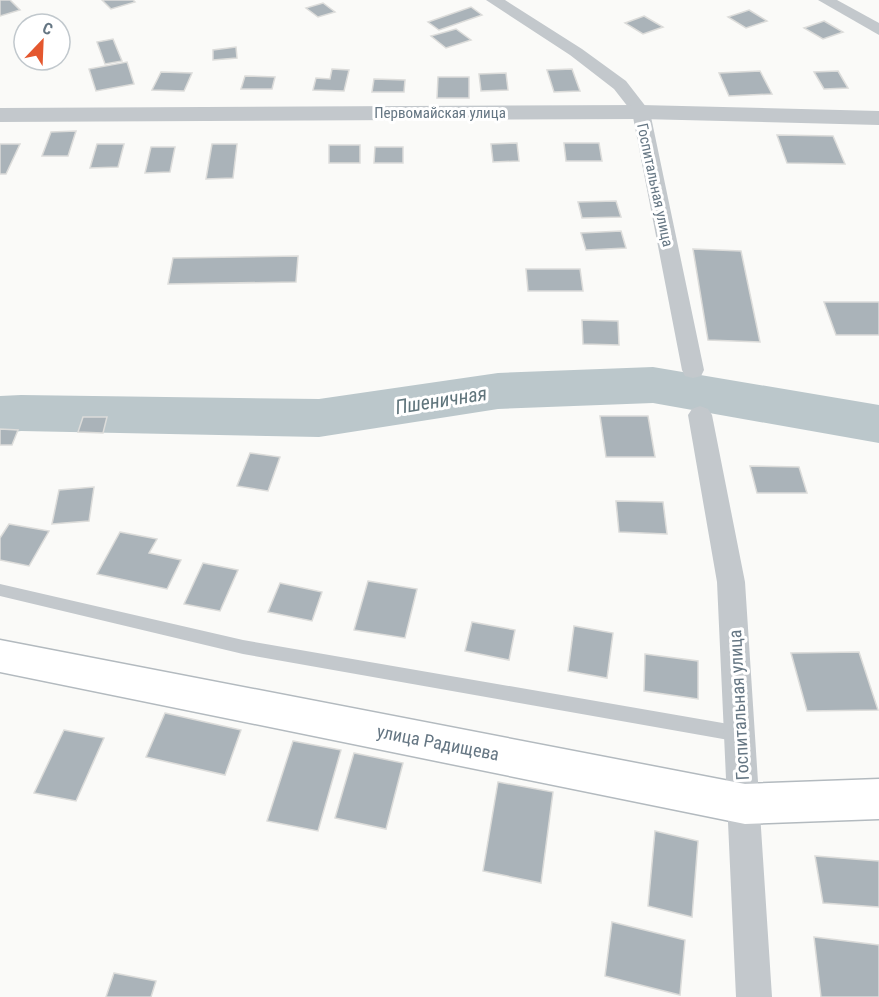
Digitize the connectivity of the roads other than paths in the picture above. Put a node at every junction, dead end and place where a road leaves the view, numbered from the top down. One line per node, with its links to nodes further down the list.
1 (494, 0): 4 (street, Госпитальная улица)
2 (826, 0): 3 (street)
3 (879, 30)
4 (640, 112): 5 (street, Первомайская улица); 6 (street, Первомайская улица); 7 (street, Госпитальная улица)
5 (0, 115)
6 (879, 118)
7 (693, 370)
8 (700, 415): 11 (street, Госпитальная улица)
9 (0, 590): 11 (lane)
10 (0, 656): 13 (main road, улица Радищева)
11 (740, 734): 13 (street, Госпитальная улица)
12 (879, 800): 13 (main road, улица Радищева)
13 (745, 804): 14 (street, Госпитальная улица)
14 (754, 997)

